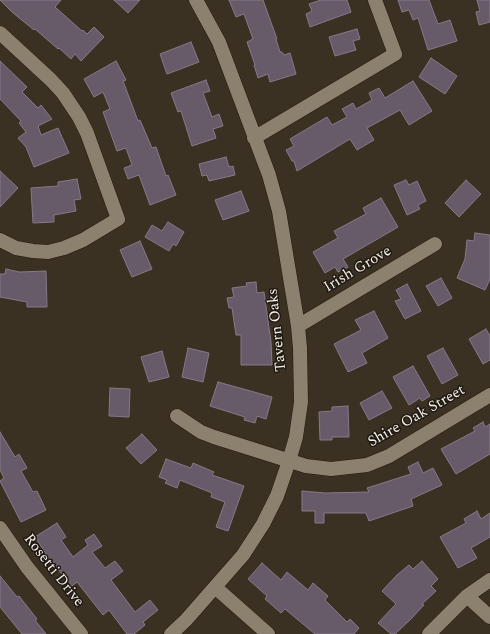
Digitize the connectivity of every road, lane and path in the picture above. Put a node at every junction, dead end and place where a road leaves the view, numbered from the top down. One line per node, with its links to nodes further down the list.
1 (196, 0): 4 (street, Tavern Oaks)
2 (375, 0): 4 (street)
3 (0, 33): 5 (street)
4 (254, 138): 7 (street, Tavern Oaks)
5 (0, 240)
6 (435, 244): 7 (street, Irish Grove)
7 (298, 326): 10 (street, Tavern Oaks)
8 (490, 395): 10 (street, Shire Oak Street)
9 (177, 416): 10 (street, Shire Oak Street)
10 (289, 461): 13 (street, Tavern Oaks)
11 (0, 528): 16 (street, Rosetti Drive)
12 (490, 580): 14 (street)
13 (215, 587): 17 (street, Tavern Oaks); 18 (street)
14 (467, 596): 15 (street); 19 (street)
15 (490, 617)
16 (81, 634)
17 (172, 634)
18 (268, 634)
19 (429, 634)

